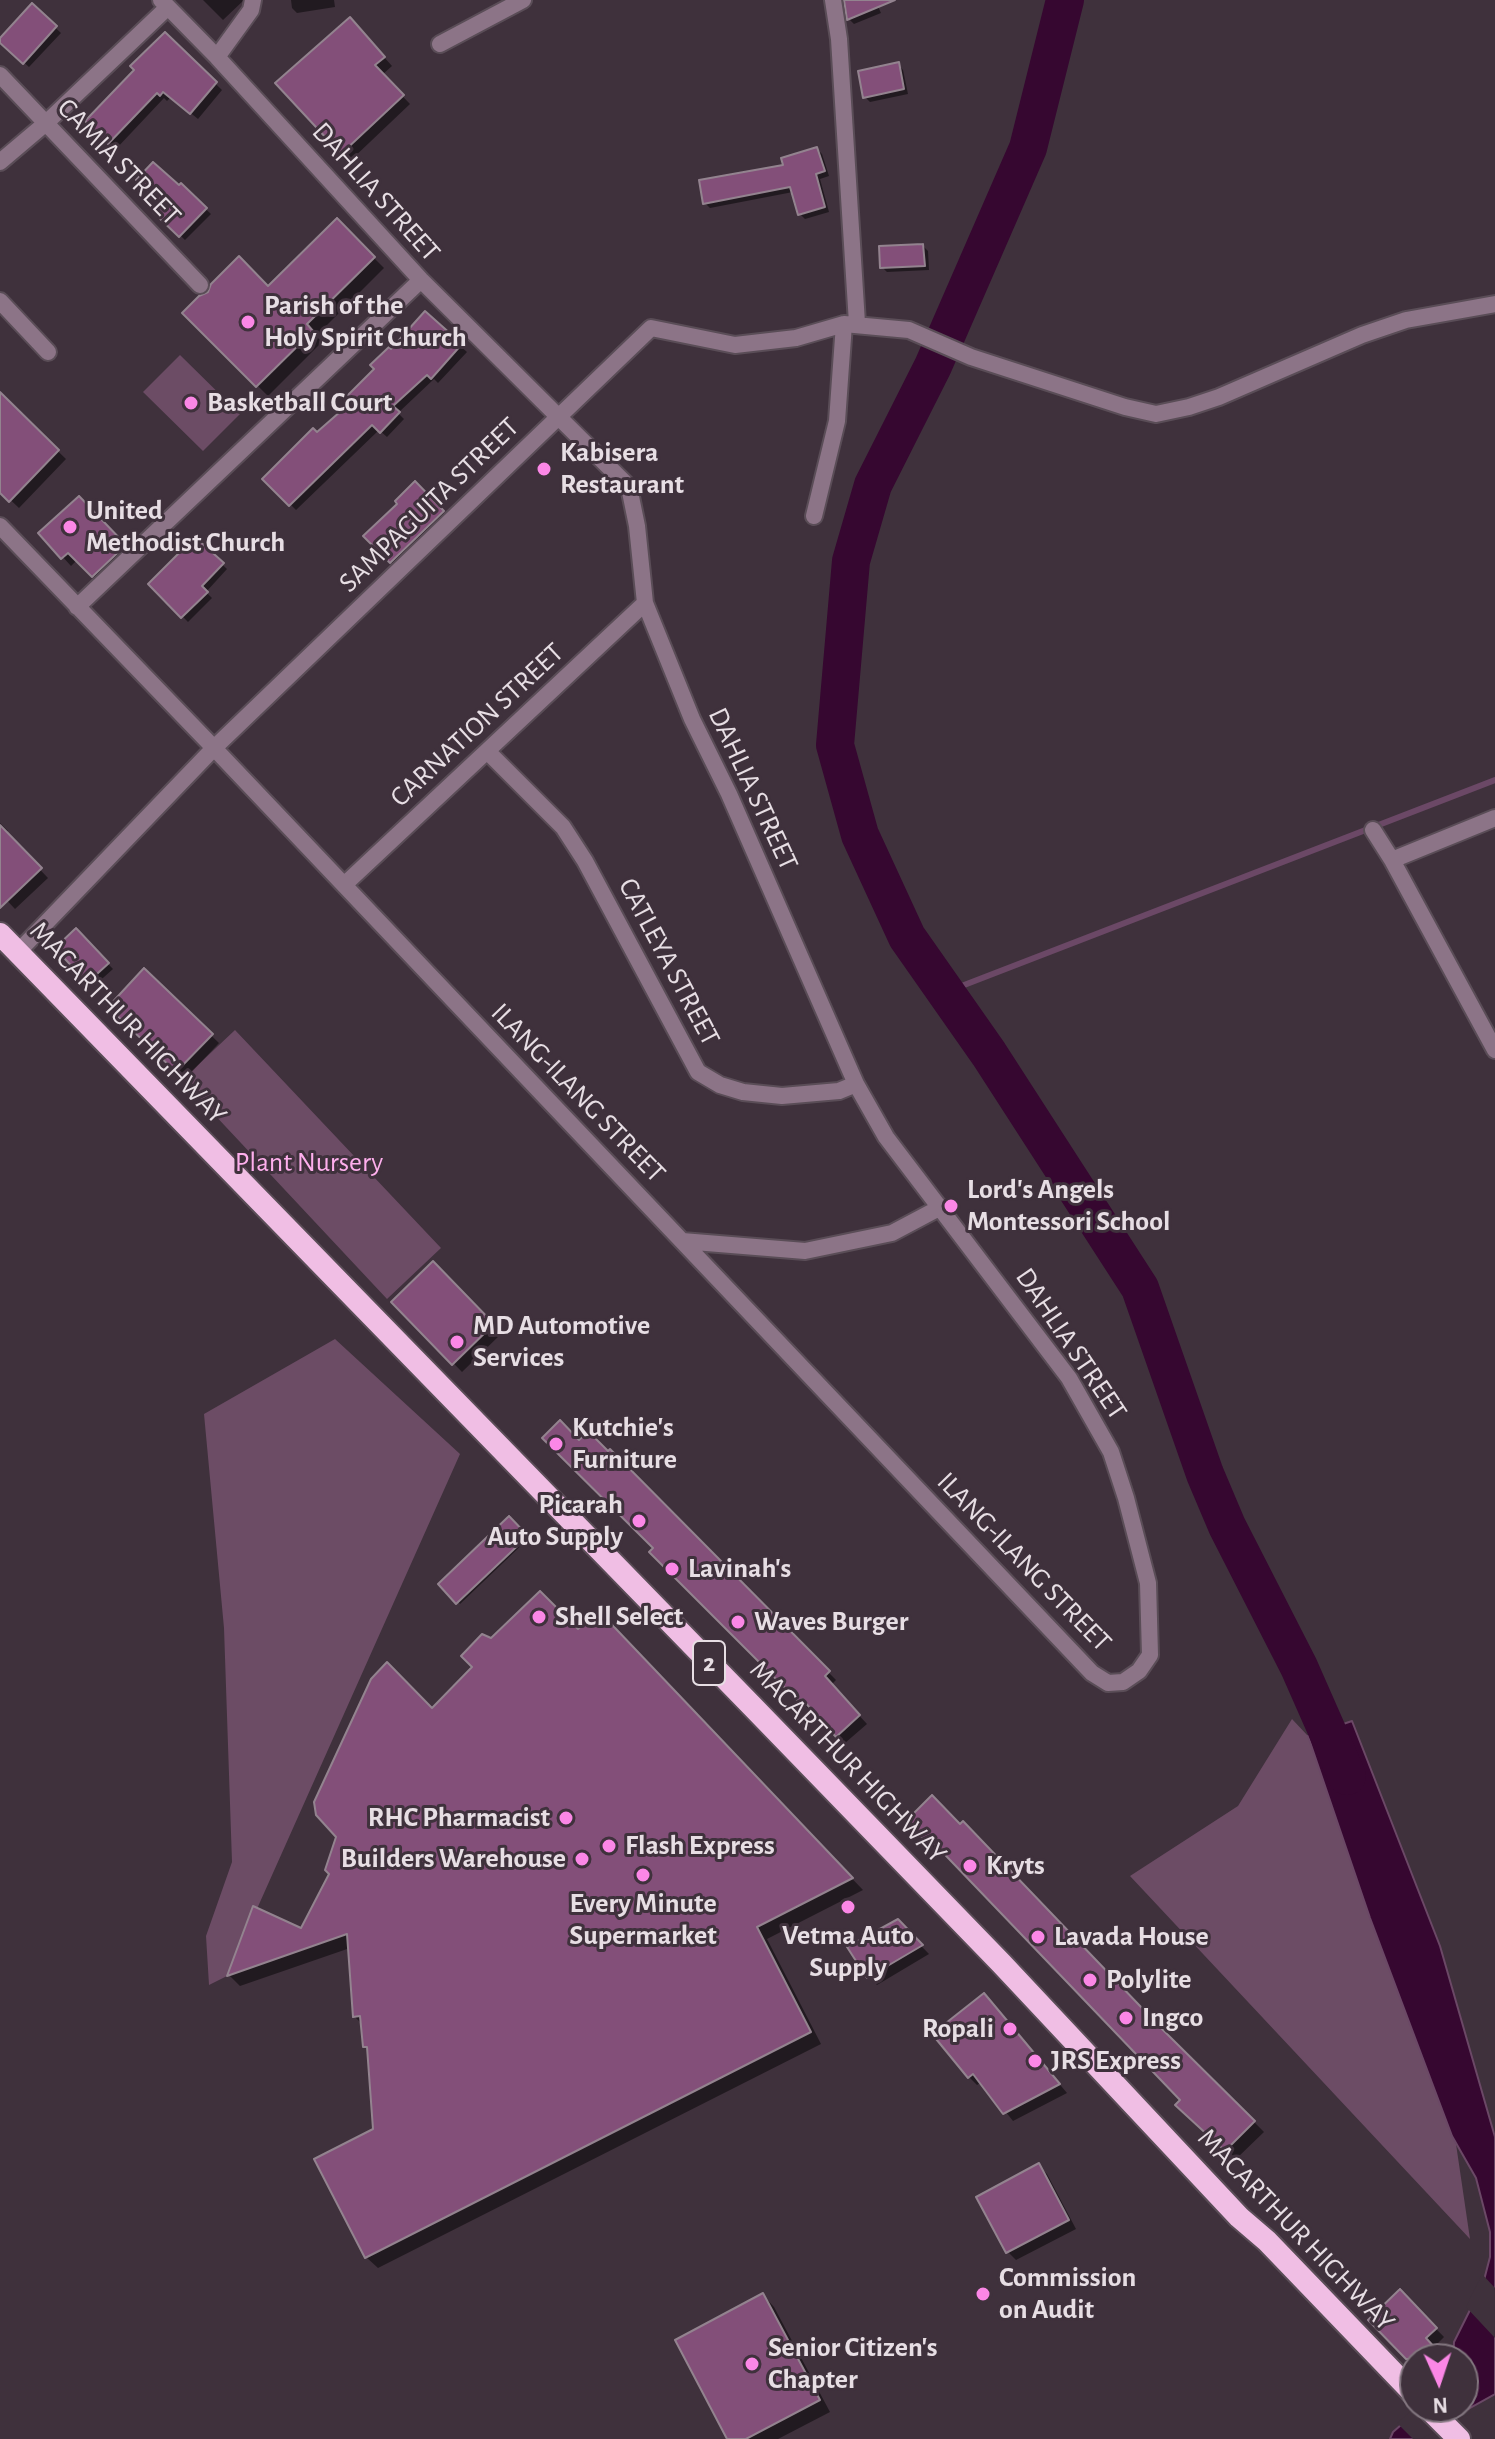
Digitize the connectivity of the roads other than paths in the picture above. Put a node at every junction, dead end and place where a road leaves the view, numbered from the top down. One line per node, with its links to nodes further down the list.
1 (253, 0): 6 (street)
2 (523, 0): 5 (street)
3 (833, 0): 14 (street)
4 (165, 4): 6 (street, DAHLIA STREET); 8 (street)
5 (440, 44)
6 (217, 57): 10 (street, DAHLIA STREET)
7 (0, 75): 8 (street, CAMIA STREET)
8 (46, 123): 9 (street); 11 (street, CAMIA STREET)
9 (0, 162)
10 (421, 280): 16 (street, DAHLIA STREET); 20 (street)
11 (200, 285)
12 (0, 301): 15 (street)
13 (1495, 304): 14 (street, SAMPAGUITA STREET)
14 (850, 324): 16 (street, SAMPAGUITA STREET); 17 (street)
15 (48, 352)
16 (558, 418): 19 (street, DAHLIA STREET); 21 (street, SAMPAGUITA STREET)
17 (814, 516)
18 (0, 526): 20 (street, ILANG-ILANG STREET)
19 (645, 603): 22 (street, CARNATION STREET); 30 (street, DAHLIA STREET)
20 (77, 607): 21 (street, ILANG-ILANG STREET)
21 (214, 748): 26 (street, ILANG-ILANG STREET); 28 (street, SAMPAGUITA STREET)
22 (488, 752): 26 (street, CARNATION STREET); 30 (street, CATLEYA STREET)
23 (1493, 822): 25 (street)
24 (1373, 830): 25 (street)
25 (1392, 860): 29 (street)
26 (344, 885): 32 (street, ILANG-ILANG STREET)
27 (0, 934): 28 (highway, MACARTHUR HIGHWAY / 2)
28 (18, 952): 34 (highway, MACARTHUR HIGHWAY / 2)
29 (1495, 1050)
30 (856, 1084): 31 (street, DAHLIA STREET)
31 (941, 1207): 32 (street); 33 (street, DAHLIA STREET)
32 (682, 1241): 33 (street, ILANG-ILANG STREET)
33 (1123, 1682)
34 (1399, 2378)
35 (1443, 2423): 36 (highway)
36 (1459, 2439)

